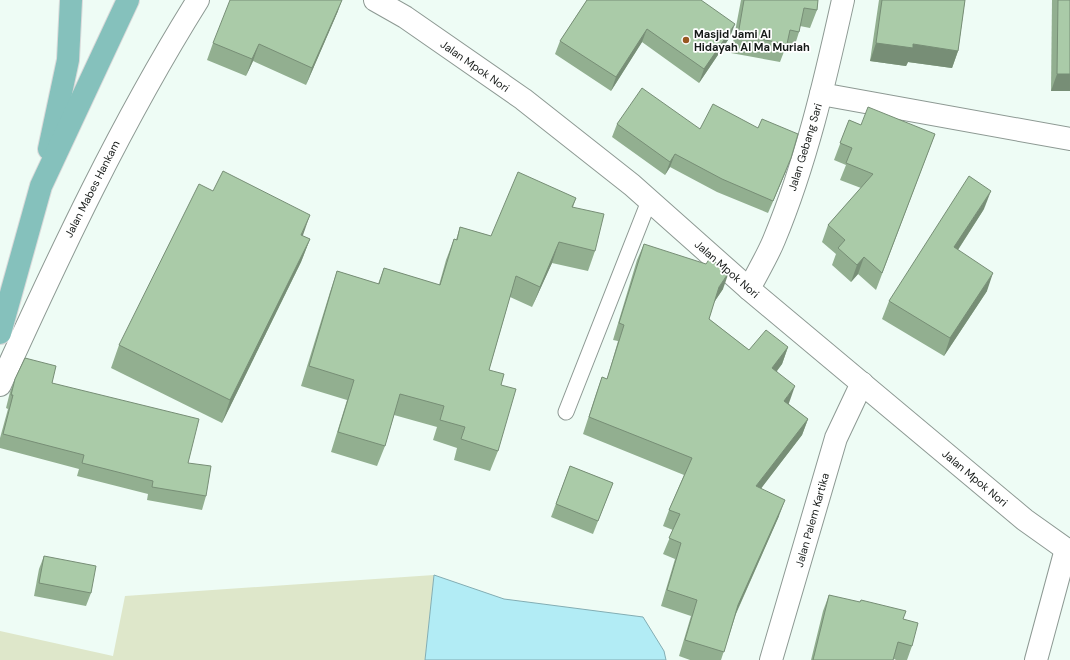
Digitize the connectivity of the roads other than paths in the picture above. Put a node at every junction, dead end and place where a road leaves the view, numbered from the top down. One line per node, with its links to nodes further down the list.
1 (71, 0): 8 (main road)
2 (128, 0): 8 (main road)
3 (198, 0): 13 (main road, Jalan Mabes Hankam)
4 (374, 0): 9 (main road, Jalan Mpok Nori)
5 (844, 0): 6 (main road, Jalan Gebang Sari)
6 (821, 94): 7 (main road); 10 (main road, Jalan Gebang Sari)
7 (1070, 139)
8 (41, 186): 11 (main road)
9 (649, 201): 10 (main road, Jalan Mpok Nori); 14 (lane)
10 (749, 289): 12 (main road, Jalan Mpok Nori)
11 (0, 333)
12 (862, 383): 15 (main road, Jalan Mpok Nori); 16 (main road, Jalan Palem Kartika)
13 (0, 385)
14 (566, 412)
15 (1068, 551): 17 (main road)
16 (771, 660)
17 (1036, 660)

